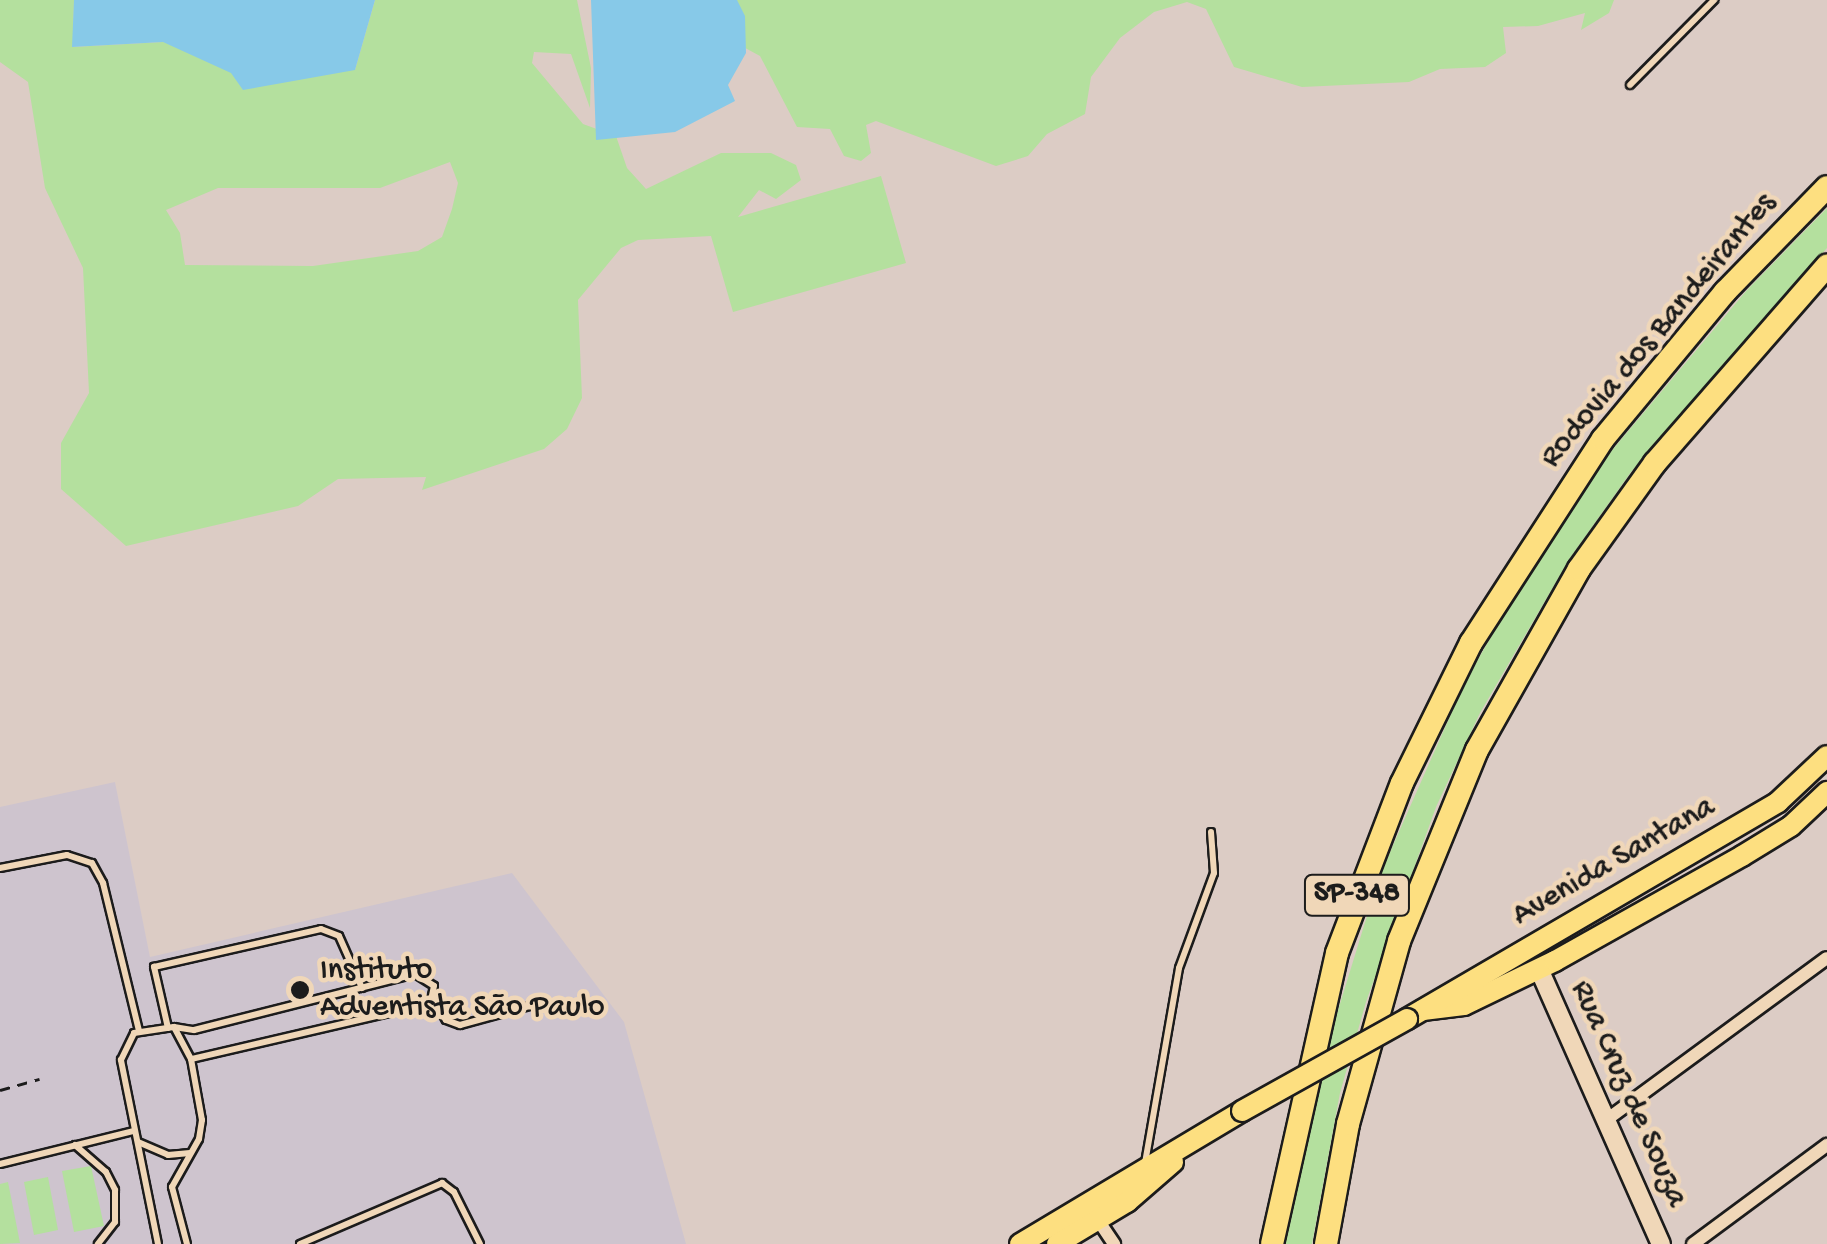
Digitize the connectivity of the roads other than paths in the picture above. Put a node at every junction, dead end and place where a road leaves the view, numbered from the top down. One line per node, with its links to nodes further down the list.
1 (1714, 0): 2 (lane)
2 (1630, 85)
3 (1827, 187): 36 (highway, Rodovia dos Bandeirantes / SP-348)
4 (1827, 266): 37 (highway, SP-348)
5 (1827, 756): 14 (main road, Avenida Santana)
6 (1827, 792): 10 (main road, Avenida Santana)
7 (1212, 832): 26 (lane)
8 (0, 868): 16 (lane)
9 (1827, 958): 18 (street)
10 (1539, 968): 14 (main road, Avenida Santana); 18 (street, Rua Cruz de Souza)
11 (362, 988): 12 (lane); 15 (lane); 15 (lane)
12 (433, 996): 13 (lane); 17 (lane)
13 (544, 1002)
14 (1415, 1014): 21 (main road, Avenida Santana, bridge)
15 (171, 1028): 16 (lane); 17 (lane)
16 (139, 1031): 19 (lane)
17 (191, 1059): 24 (lane)
18 (1609, 1118): 38 (street, Rua Cruz de Souza)
19 (133, 1131): 20 (lane); 22 (lane)
20 (137, 1142): 24 (lane); 29 (lane)
21 (1192, 1143): 26 (main road, Avenida Santana); 27 (main road, Avenida Santana)
22 (75, 1145): 25 (lane); 28 (lane)
23 (1827, 1145): 39 (street)
24 (190, 1154): 30 (lane)
25 (0, 1164)
26 (1144, 1169): 33 (main road, Avenida Santana)
27 (1098, 1220): 34 (main road, Avenida Santana); 35 (street)
28 (98, 1244)
29 (158, 1244)
30 (187, 1244)
31 (300, 1244): 32 (lane)
32 (480, 1244)
33 (1020, 1244)
34 (1057, 1244)
35 (1114, 1244)
36 (1272, 1244)
37 (1326, 1244)
38 (1661, 1244)
39 (1694, 1244)

